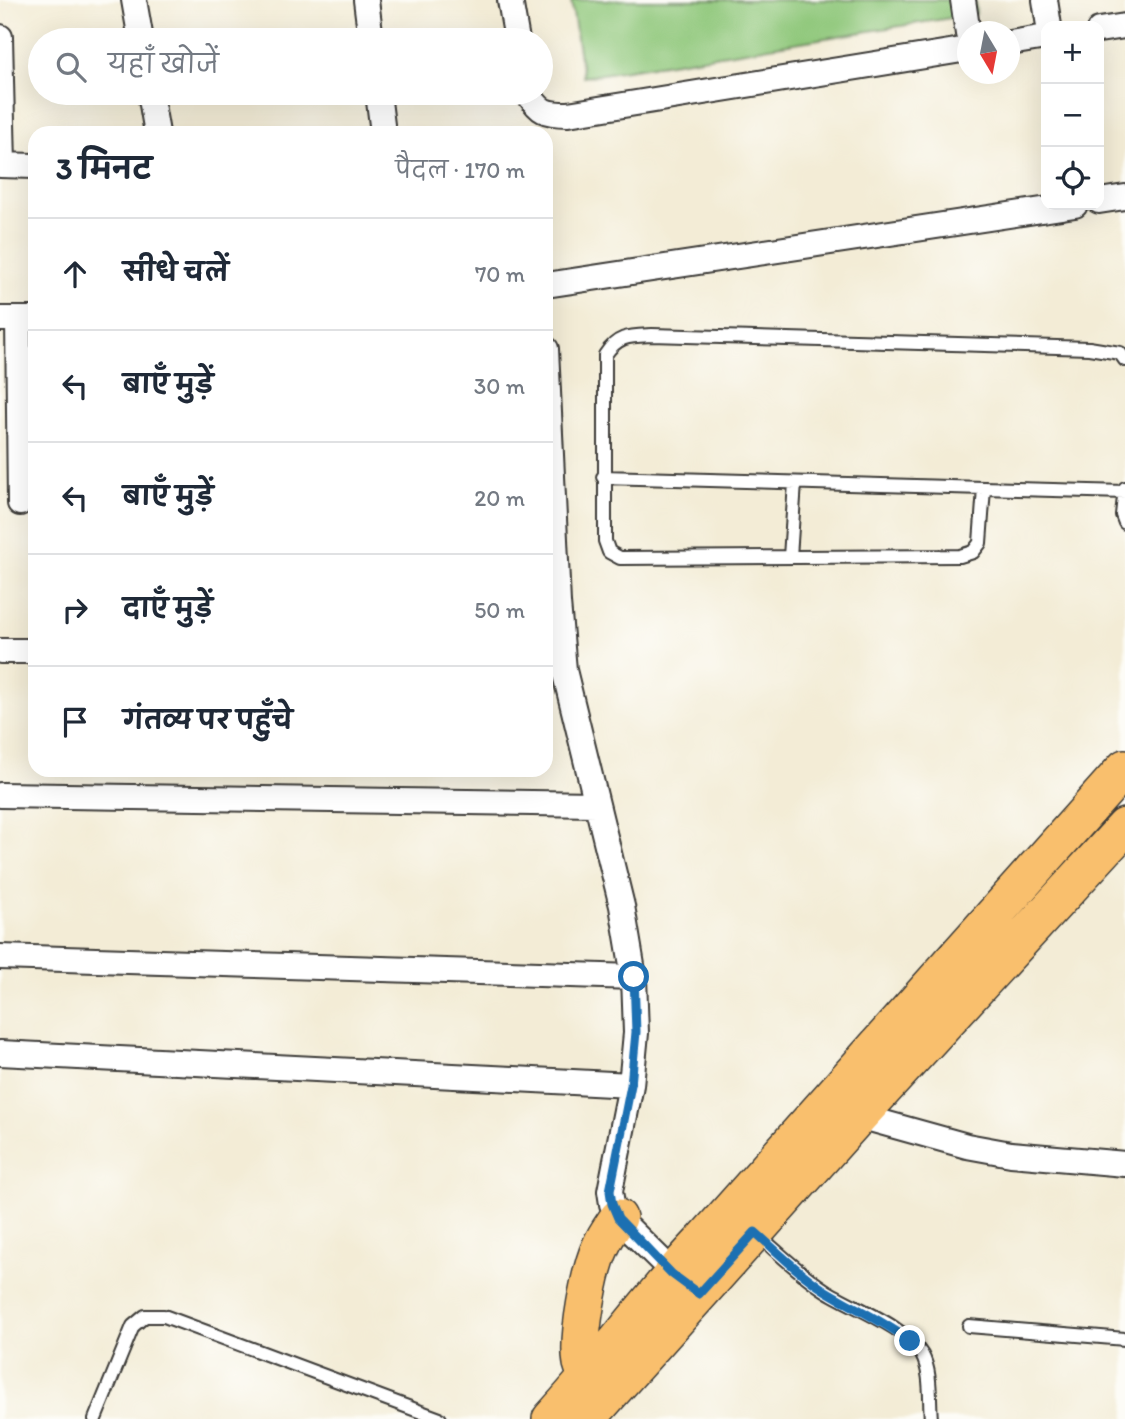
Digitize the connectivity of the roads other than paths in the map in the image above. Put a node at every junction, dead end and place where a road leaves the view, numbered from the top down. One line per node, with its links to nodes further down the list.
1 (134, 0): 9 (street)
2 (366, 0): 10 (street)
3 (510, 0): 11 (street)
4 (962, 0): 6 (street)
5 (1045, 0): 7 (street)
6 (966, 21)
7 (1048, 21)
8 (1125, 26): 12 (street)
9 (139, 28)
10 (370, 28)
11 (515, 28)
12 (1104, 29)
13 (0, 37): 22 (street)
14 (1041, 38): 15 (street)
15 (1020, 41)
16 (957, 51): 19 (street)
17 (152, 105): 20 (street)
18 (380, 105): 21 (street)
19 (535, 105)
20 (156, 126)
21 (382, 126)
22 (1, 165): 23 (street)
23 (28, 166)
24 (1125, 197): 25 (street)
25 (1104, 200)
26 (1042, 210): 27 (street)
27 (553, 284)
28 (18, 319): 34 (street)
29 (1125, 360): 30 (lane)
30 (603, 477): 31 (lane); 37 (lane)
31 (795, 482): 32 (lane); 37 (lane)
32 (984, 488): 33 (lane); 37 (lane)
33 (1125, 490): 35 (lane)
34 (20, 503)
35 (1125, 523)
36 (553, 537): 42 (street)
37 (790, 556)
38 (0, 650): 39 (street)
39 (28, 651)
40 (1125, 768): 52 (main road)
41 (0, 795): 42 (street)
42 (595, 804): 45 (street)
43 (1125, 827): 48 (main road)
44 (0, 957): 45 (street)
45 (634, 977): 47 (street)
46 (0, 1053): 47 (street)
47 (631, 1085): 50 (street)
48 (859, 1116): 49 (street); 51 (main road)
49 (1125, 1164)
50 (618, 1218): 52 (street); 55 (main road)
51 (755, 1232): 52 (main road); 59 (lane)
52 (686, 1284): 55 (main road)
53 (969, 1326): 54 (lane)
54 (1125, 1339)
55 (594, 1398): 58 (main road)
56 (94, 1419): 57 (lane)
57 (440, 1419)
58 (551, 1419)
59 (930, 1419)

